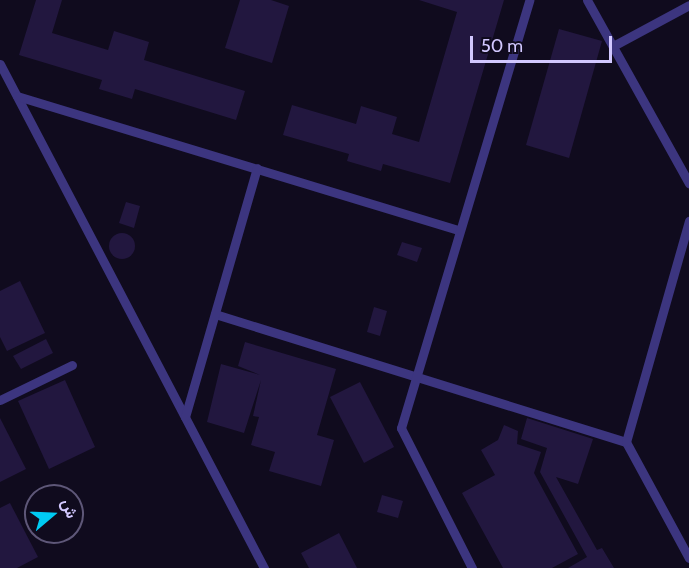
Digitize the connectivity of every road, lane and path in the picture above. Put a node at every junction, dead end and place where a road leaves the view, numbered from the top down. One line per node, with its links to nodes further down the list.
1 (529, 0): 10 (lane)
2 (587, 0): 4 (lane)
3 (689, 4): 4 (lane)
4 (613, 46): 8 (lane)
5 (0, 64): 6 (lane)
6 (17, 96): 7 (lane); 15 (lane)
7 (257, 168): 10 (lane); 11 (lane)
8 (689, 183)
9 (689, 221): 16 (lane)
10 (458, 230): 13 (lane)
11 (215, 314): 13 (lane); 15 (lane)
12 (72, 365): 14 (lane)
13 (416, 377): 16 (lane); 19 (lane)
14 (0, 400)
15 (185, 417): 18 (lane)
16 (626, 442): 17 (lane)
17 (689, 558)
18 (264, 568)
19 (472, 568)

